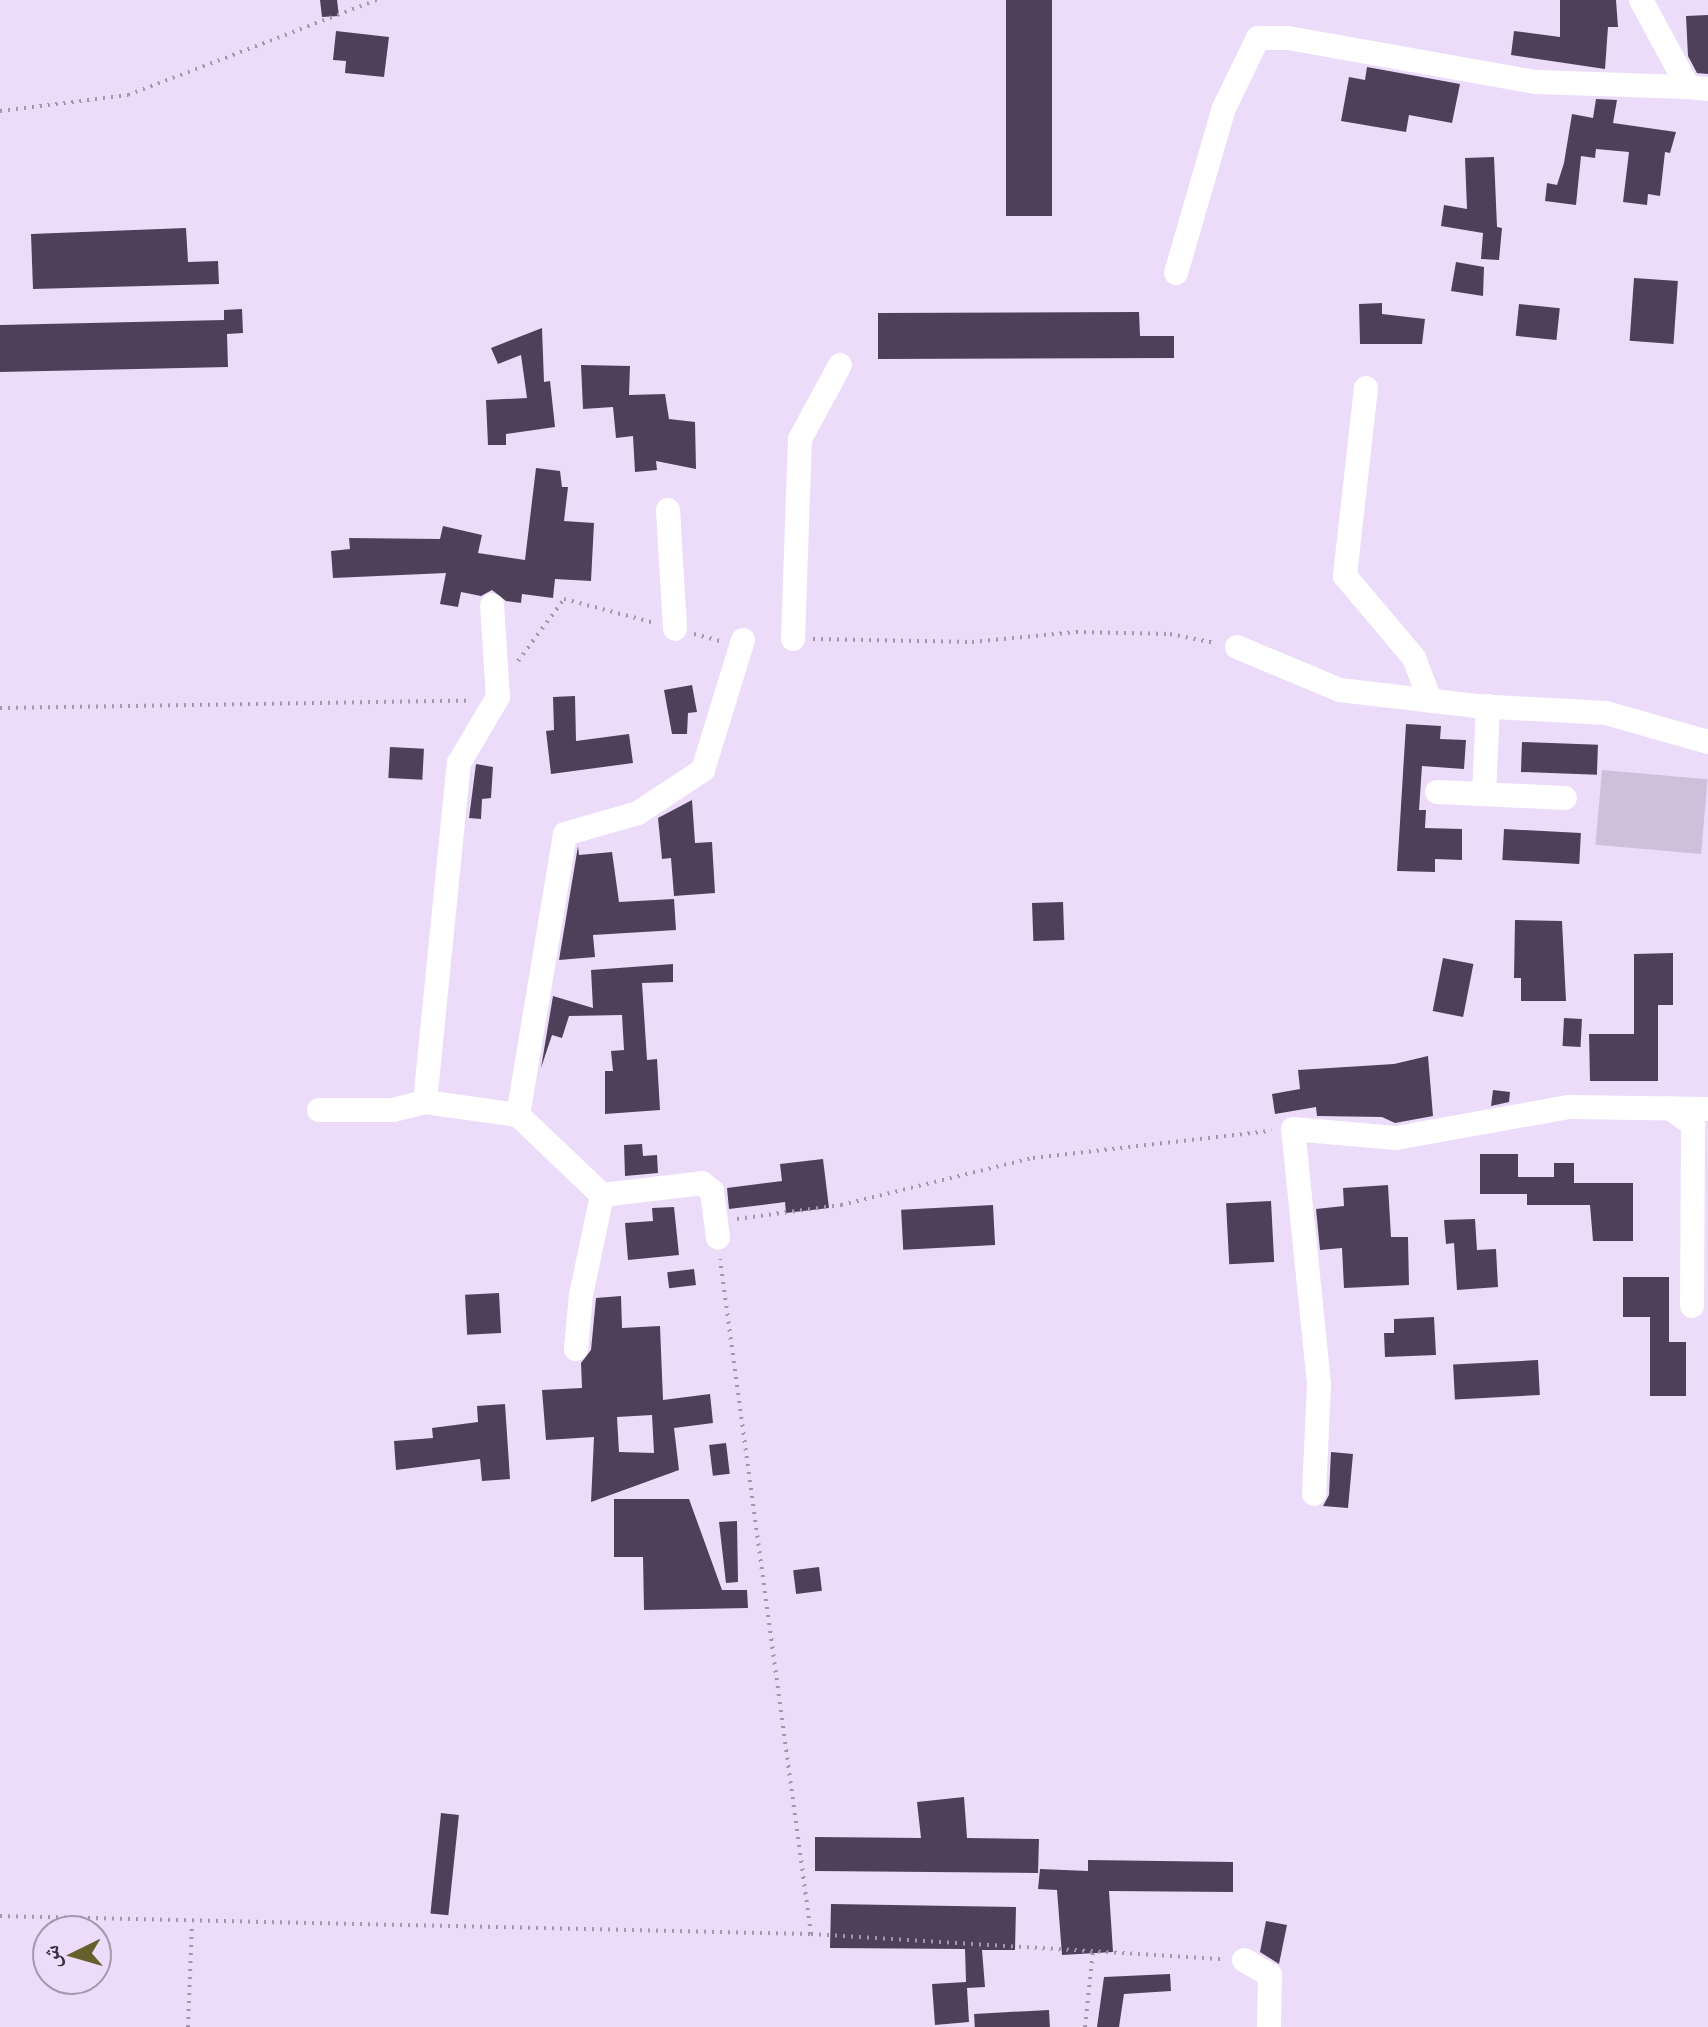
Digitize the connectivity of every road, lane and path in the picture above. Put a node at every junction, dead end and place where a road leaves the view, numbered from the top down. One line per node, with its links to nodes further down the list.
1 (377, 0): 4 (path)
2 (1641, 0): 3 (street)
3 (1698, 88): 5 (street)
4 (0, 111)
5 (1176, 273)
6 (840, 365): 11 (street)
7 (1366, 388): 16 (street)
8 (668, 510): 10 (street)
9 (492, 605): 15 (street)
10 (675, 629): 12 (path); 14 (path)
11 (793, 639): 13 (path)
12 (743, 640): 27 (street)
13 (1237, 647): 16 (street)
14 (517, 664)
15 (498, 697): 18 (path); 23 (street)
16 (1430, 700): 17 (street)
17 (1488, 706): 19 (street); 21 (street)
18 (0, 708)
19 (1708, 742)
20 (1437, 792): 21 (street)
21 (1484, 794): 22 (street)
22 (1565, 798)
23 (425, 1102): 26 (street); 27 (street)
24 (1670, 1108): 25 (street); 28 (street); 31 (street)
25 (1708, 1109)
26 (319, 1110)
27 (518, 1115): 29 (street)
28 (1293, 1129): 30 (path); 33 (street)
29 (602, 1195): 30 (street); 32 (street)
30 (718, 1238): 36 (path)
31 (1692, 1306)
32 (576, 1349)
33 (1314, 1494)
34 (0, 1916): 35 (path)
35 (192, 1923): 36 (path); 39 (path)
36 (811, 1934): 37 (path)
37 (1093, 1951): 38 (path); 40 (path)
38 (1244, 1960): 41 (street)
39 (188, 2027)
40 (1085, 2027)
41 (1269, 2027)

